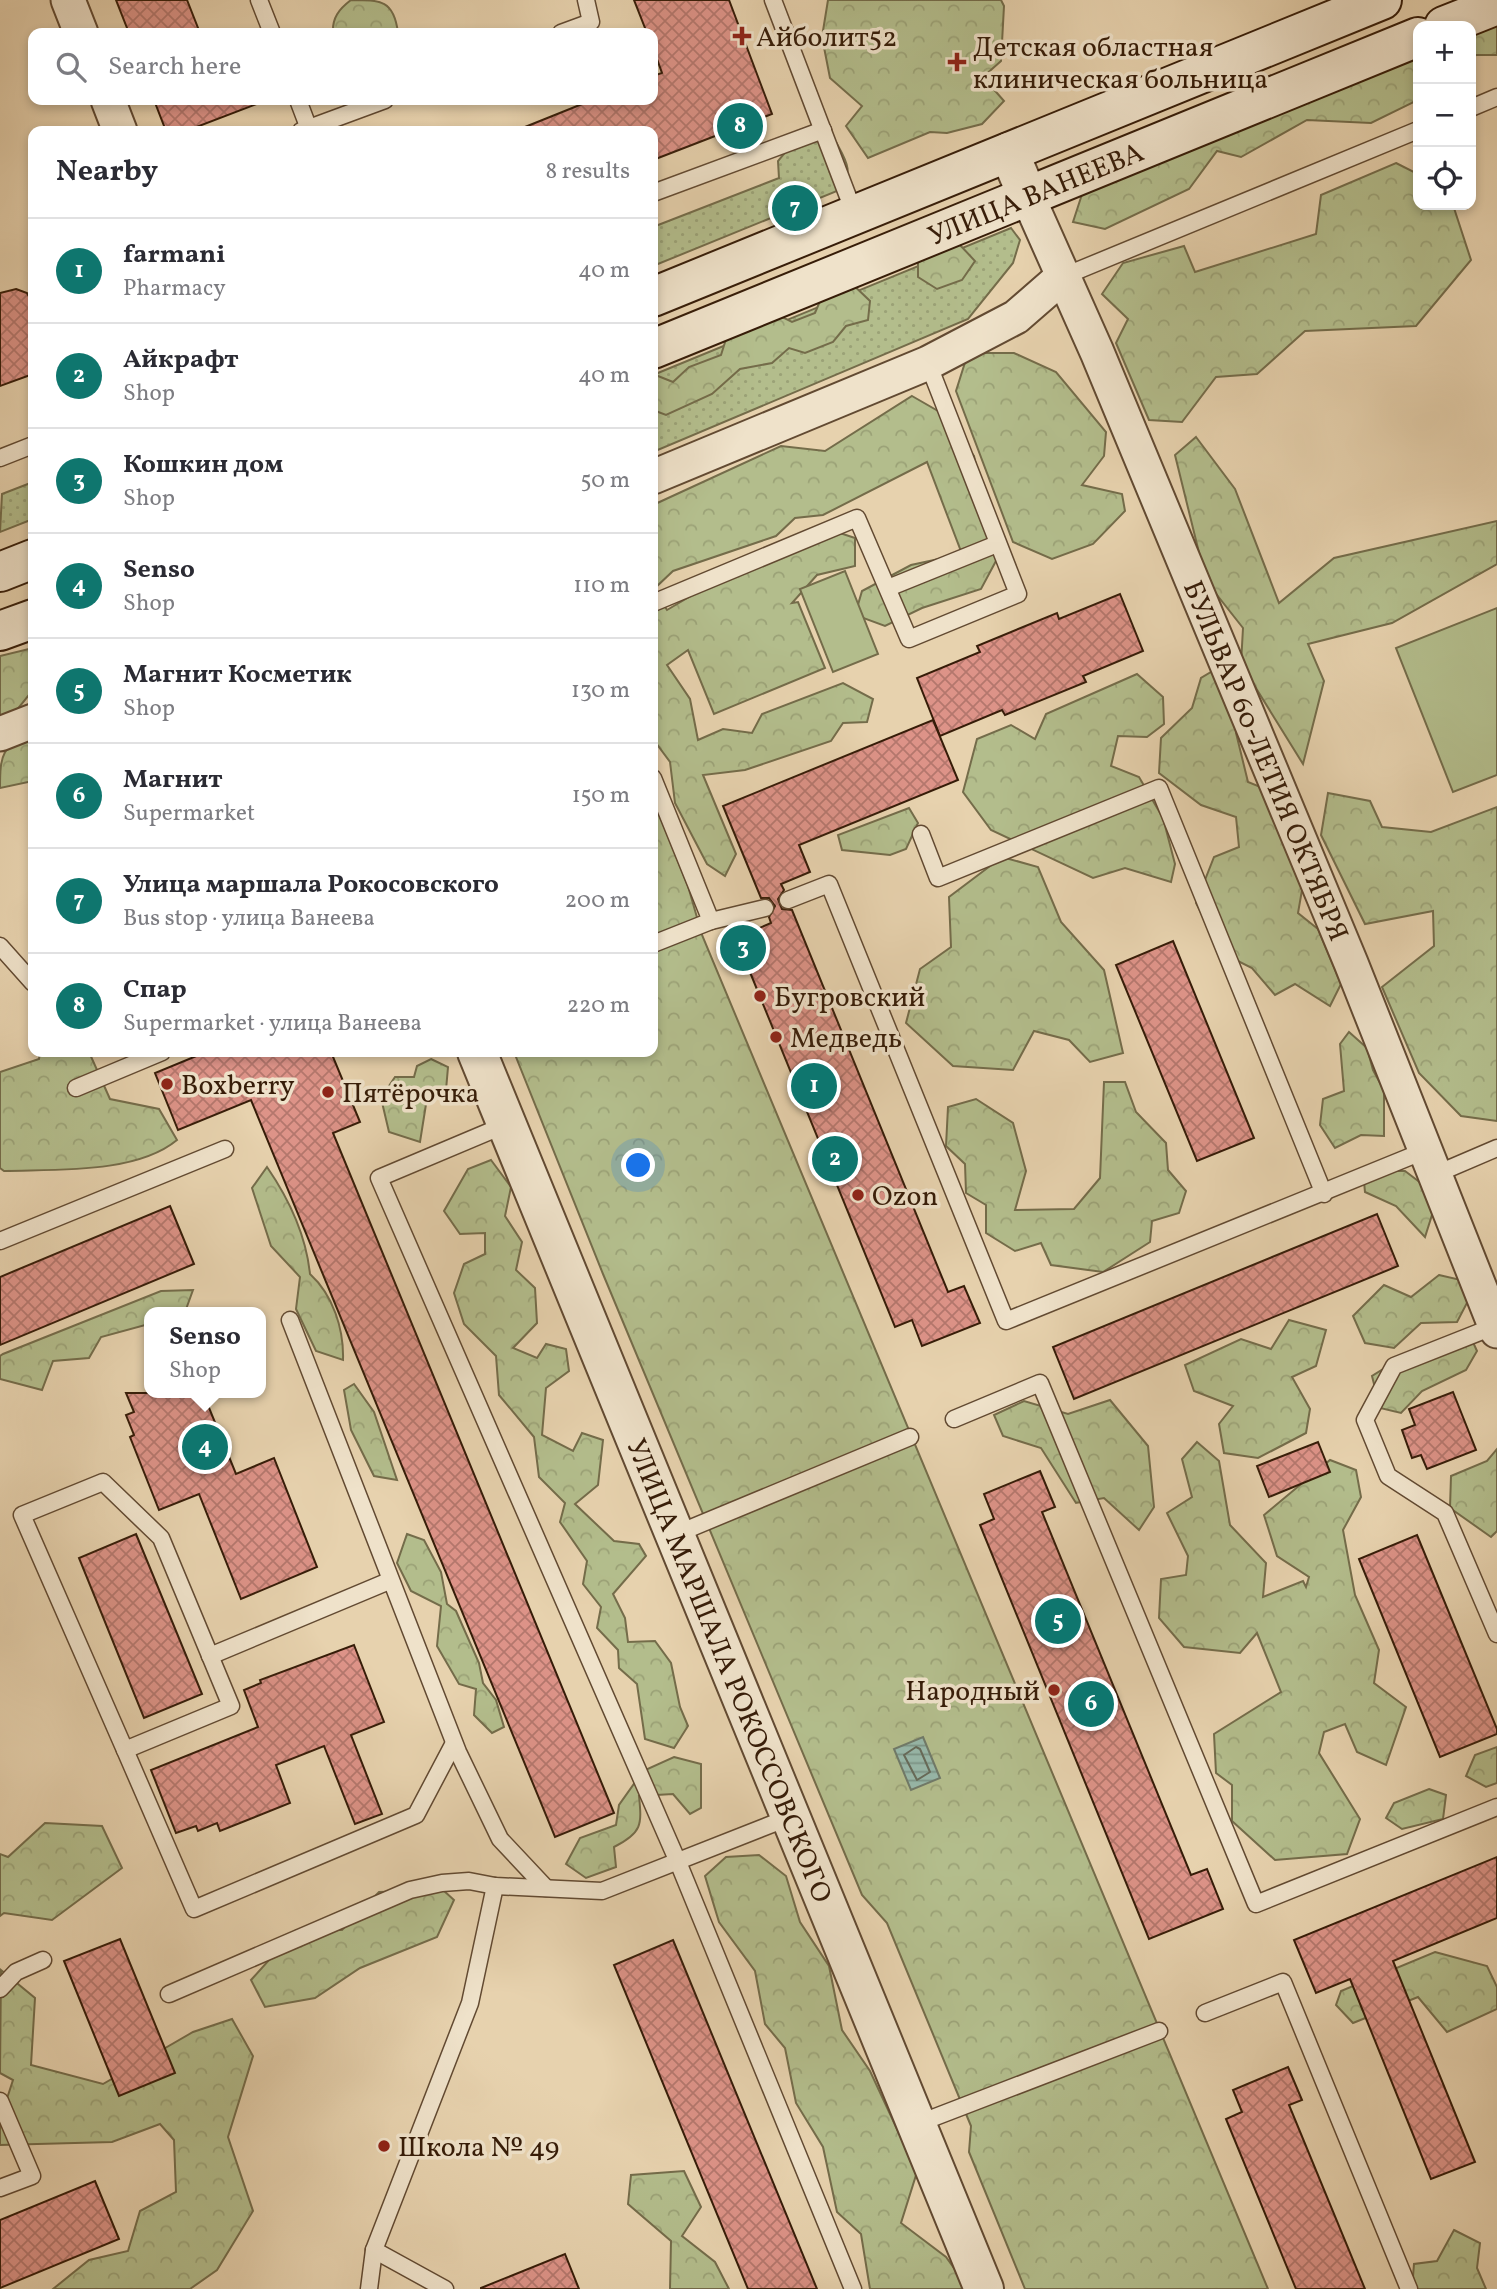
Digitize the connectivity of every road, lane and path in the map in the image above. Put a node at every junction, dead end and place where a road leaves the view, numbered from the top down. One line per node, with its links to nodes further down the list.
1 (68, 0): 8 (street)
2 (259, 0): 9 (lane)
3 (773, 0): 20 (lane)
4 (1382, 0): 22 (main road, УЛИЦА ВАНЕЕВА)
5 (590, 1): 10 (lane)
6 (1497, 5): 7 (main road)
7 (1457, 21)
8 (79, 28)
9 (270, 28)
10 (575, 28)
11 (1413, 39): 24 (main road, УЛИЦА ВАНЕЕВА)
12 (1497, 97): 16 (lane)
13 (110, 105): 17 (street)
14 (299, 105): 18 (lane)
15 (372, 105): 19 (lane)
16 (1476, 106)
17 (118, 126)
18 (304, 126)
19 (316, 126)
20 (823, 130): 23 (lane); 25 (lane)
21 (1413, 132): 26 (lane)
22 (1009, 152): 24 (main road); 25 (main road, УЛИЦА ВАНЕЕВА)
23 (658, 191)
24 (1027, 195): 26 (street, БУЛЬВАР 60-ЛЕТИЯ ОКТЯБРЯ); 28 (main road, УЛИЦА ВАНЕЕВА)
25 (855, 215): 27 (main road, УЛИЦА ВАНЕЕВА)
26 (1062, 277): 29 (street); 56 (street, БУЛЬВАР 60-ЛЕТИЯ ОКТЯБРЯ)
27 (658, 295)
28 (658, 347)
29 (928, 363): 32 (street); 33 (lane)
30 (28, 447): 31 (lane)
31 (0, 458)
32 (658, 475)
33 (997, 544): 36 (lane); 36 (lane)
34 (28, 561): 35 (main road)
35 (0, 572)
36 (888, 588): 37 (lane)
37 (658, 601)
38 (28, 621): 39 (main road)
39 (0, 631)
40 (28, 723): 41 (street)
41 (0, 734)
42 (658, 790): 46 (lane)
43 (920, 834): 57 (lane)
44 (788, 900): 57 (lane)
45 (765, 908): 46 (lane)
46 (711, 921): 47 (lane)
47 (658, 942)
48 (0, 946): 49 (lane)
49 (28, 977)
50 (150, 1057): 52 (lane)
51 (479, 1057): 53 (main road, УЛИЦА МАРШАЛА РОКОССОВСКОГО)
52 (76, 1088)
53 (507, 1124): 63 (main road, УЛИЦА МАРШАЛА РОКОССОВСКОГО); 71 (lane)
54 (1497, 1148): 56 (lane)
55 (225, 1149): 58 (lane)
56 (1429, 1163): 57 (lane); 60 (street, БУЛЬВАР 60-ЛЕТИЯ ОКТЯБРЯ)
57 (1324, 1194)
58 (0, 1241)
59 (290, 1320): 64 (lane)
60 (1496, 1328): 65 (lane)
61 (954, 1419): 69 (lane)
62 (910, 1437): 63 (lane)
63 (674, 1535): 70 (main road, УЛИЦА МАРШАЛА РОКОССОВСКОГО)
64 (389, 1581): 66 (lane); 67 (lane)
65 (1497, 1634)
66 (211, 1656): 68 (lane); 68 (lane)
67 (454, 1743): 68 (lane); 73 (lane)
68 (125, 1750)
69 (1497, 1807)
70 (790, 1816): 71 (lane); 80 (main road, УЛИЦА МАРШАЛА РОКОССОВСКОГО)
71 (678, 1861): 73 (lane); 85 (lane)
72 (495, 1886): 73 (lane); 76 (lane); 82 (lane)
73 (546, 1888)
74 (43, 1960): 75 (lane)
75 (0, 1989)
76 (169, 1994)
77 (1205, 2013): 87 (lane)
78 (1159, 2031): 80 (lane)
79 (0, 2101): 81 (lane)
80 (916, 2124): 86 (main road, УЛИЦА МАРШАЛА РОКОССОВСКОГО)
81 (0, 2188)
82 (374, 2250): 83 (lane); 84 (lane)
83 (369, 2289)
84 (445, 2289)
85 (853, 2289)
86 (984, 2289)
87 (1409, 2289)

